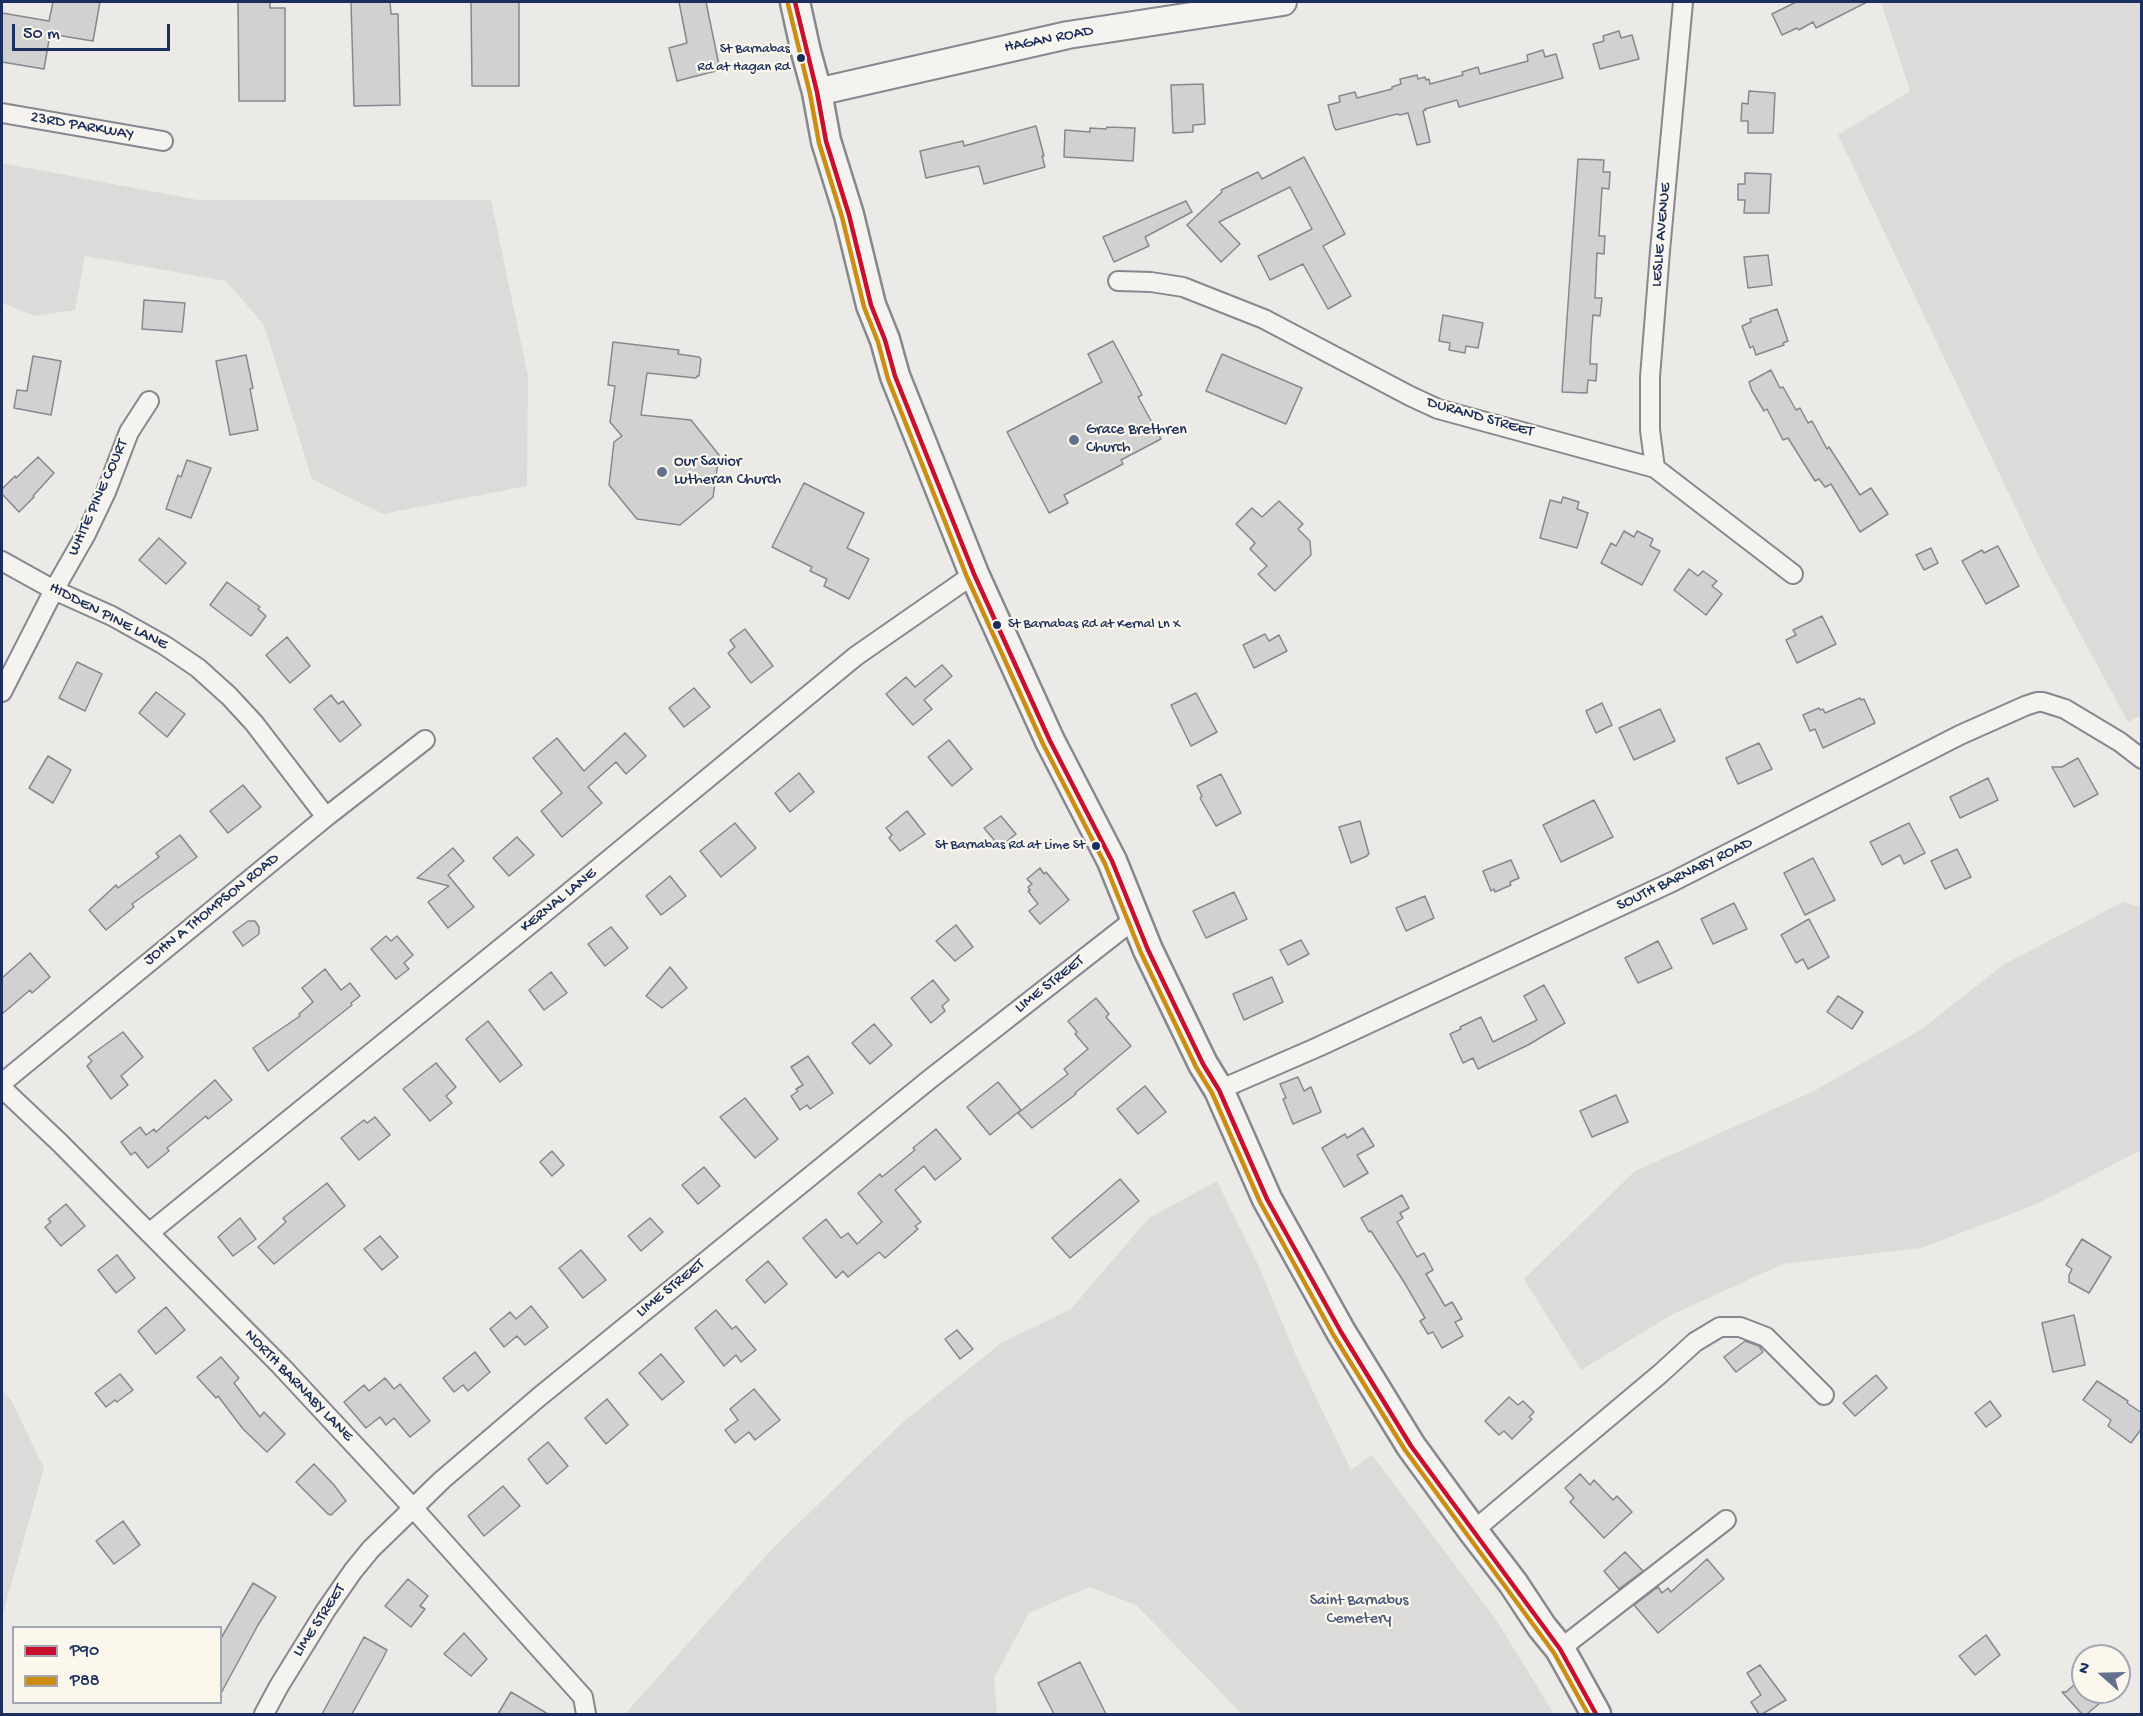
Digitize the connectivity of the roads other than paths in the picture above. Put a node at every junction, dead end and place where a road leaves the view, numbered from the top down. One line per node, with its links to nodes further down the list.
1 (795, 2): 5 (main road)
2 (1283, 2): 4 (street, HAGAN ROAD)
3 (1683, 2): 10 (street, LESLIE AVENUE)
4 (1250, 4): 5 (street, HAGAN ROAD)
5 (817, 92): 12 (main road)
6 (2, 113): 7 (street, 23RD PARKWAY)
7 (163, 141)
8 (1118, 281): 10 (street, DURAND STREET)
9 (149, 401): 14 (street, WHITE PINE COURT)
10 (1655, 468): 13 (street, DURAND STREET)
11 (2, 561): 14 (street, HIDDEN PINE LANE)
12 (974, 573): 19 (main road); 23 (street, KERNAL LANE)
13 (1793, 574)
14 (54, 590): 15 (street, WHITE PINE COURT); 18 (street, HIDDEN PINE LANE)
15 (2, 692)
16 (424, 740): 18 (street, JOHN A THOMPSON ROAD)
17 (2137, 750): 22 (street, SOUTH BARNABY ROAD)
18 (326, 817): 20 (street, JOHN A THOMPSON ROAD)
19 (1136, 918): 22 (main road); 25 (street, LIME STREET)
20 (2, 1083)
21 (2, 1088): 23 (street, NORTH BARNABY LANE)
22 (1219, 1090): 27 (main road)
23 (148, 1233): 25 (street, NORTH BARNABY LANE)
24 (1824, 1395): 27 (street)
25 (414, 1509): 29 (street, NORTH BARNABY LANE); 30 (street, LIME STREET)
26 (1726, 1520): 28 (street)
27 (1473, 1531): 28 (main road)
28 (1560, 1649): 31 (main road)
29 (585, 1706)
30 (264, 1714)
31 (1596, 1714)

